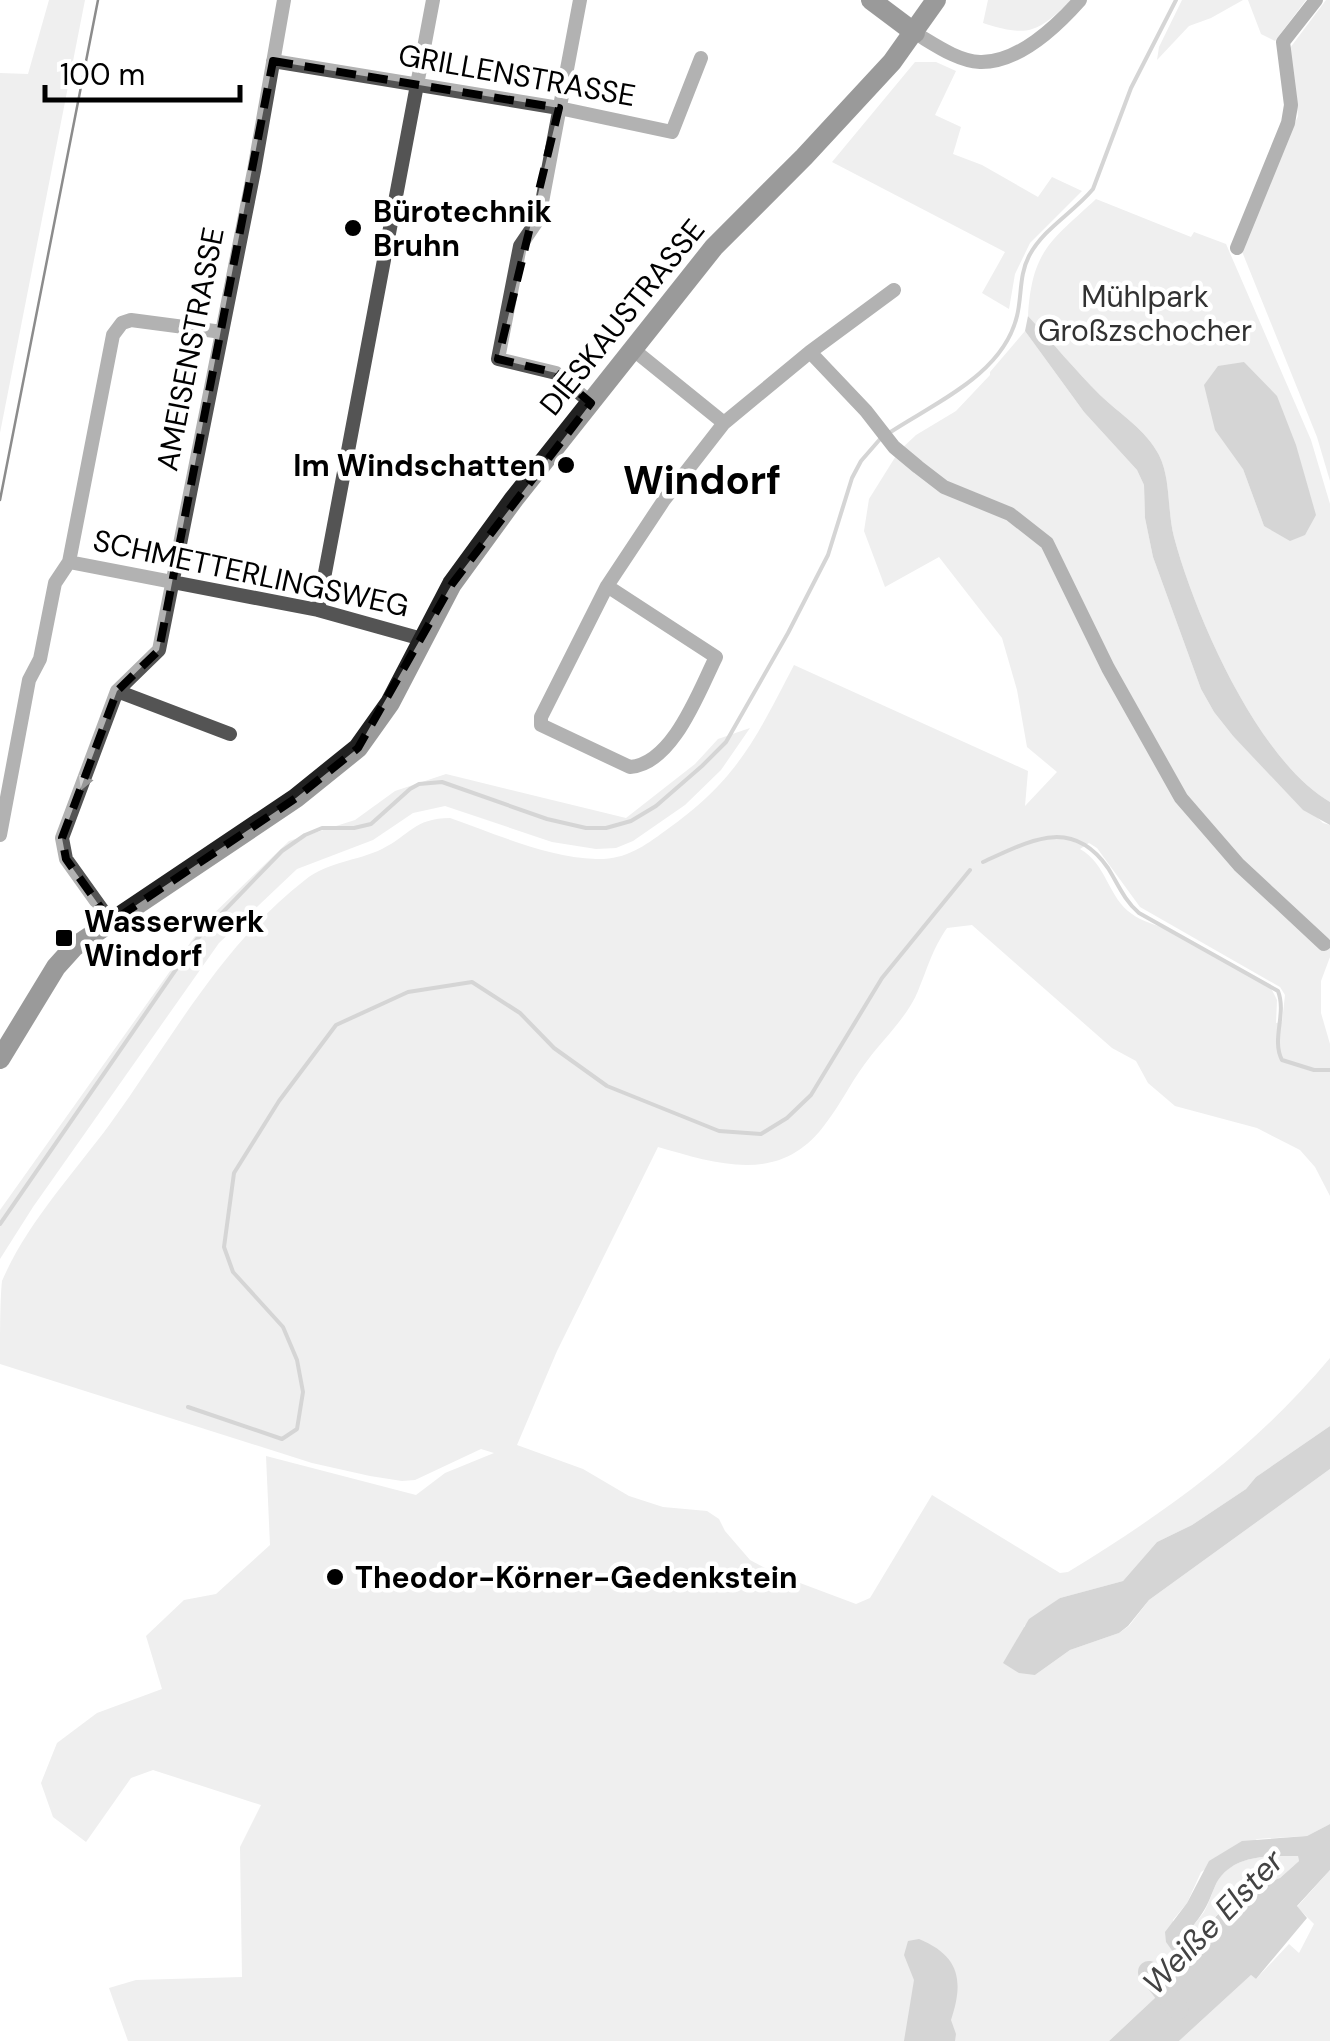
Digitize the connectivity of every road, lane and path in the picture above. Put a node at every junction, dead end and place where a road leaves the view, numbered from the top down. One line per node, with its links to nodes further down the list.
1 (284, 0): 10 (street, AMEISENSTRASSE)
2 (433, 0): 11 (street)
3 (580, 0): 12 (street)
4 (871, 0): 8 (main road)
5 (936, 0): 8 (main road, DIESKAUSTRASSE)
6 (1080, 0): 8 (street)
7 (1316, 0): 13 (street)
8 (914, 33): 16 (main road, DIESKAUSTRASSE)
9 (701, 58): 12 (street, GRILLENSTRASSE)
10 (273, 60): 11 (street, GRILLENSTRASSE); 15 (street, AMEISENSTRASSE)
11 (419, 85): 12 (street, GRILLENSTRASSE); 23 (street)
12 (559, 108): 18 (street)
13 (1237, 248)
14 (894, 290): 17 (street)
15 (222, 332): 20 (street); 21 (street, AMEISENSTRASSE)
16 (635, 351): 18 (main road, DIESKAUSTRASSE); 19 (street)
17 (810, 352): 19 (street); 29 (street)
18 (591, 403): 24 (main road, DIESKAUSTRASSE)
19 (724, 423): 22 (street)
20 (69, 562): 21 (street, SCHMETTERLINGSWEG); 27 (street)
21 (172, 583): 23 (street, SCHMETTERLINGSWEG); 25 (street, AMEISENSTRASSE)
22 (607, 586): 22 (street)
23 (318, 610): 24 (street, SCHMETTERLINGSWEG)
24 (422, 639): 28 (main road, DIESKAUSTRASSE)
25 (117, 691): 26 (street); 28 (street, AMEISENSTRASSE, one-way to 28)
26 (230, 734)
27 (0, 835)
28 (111, 922): 30 (main road, DIESKAUSTRASSE)
29 (1324, 944)
30 (0, 1059)

